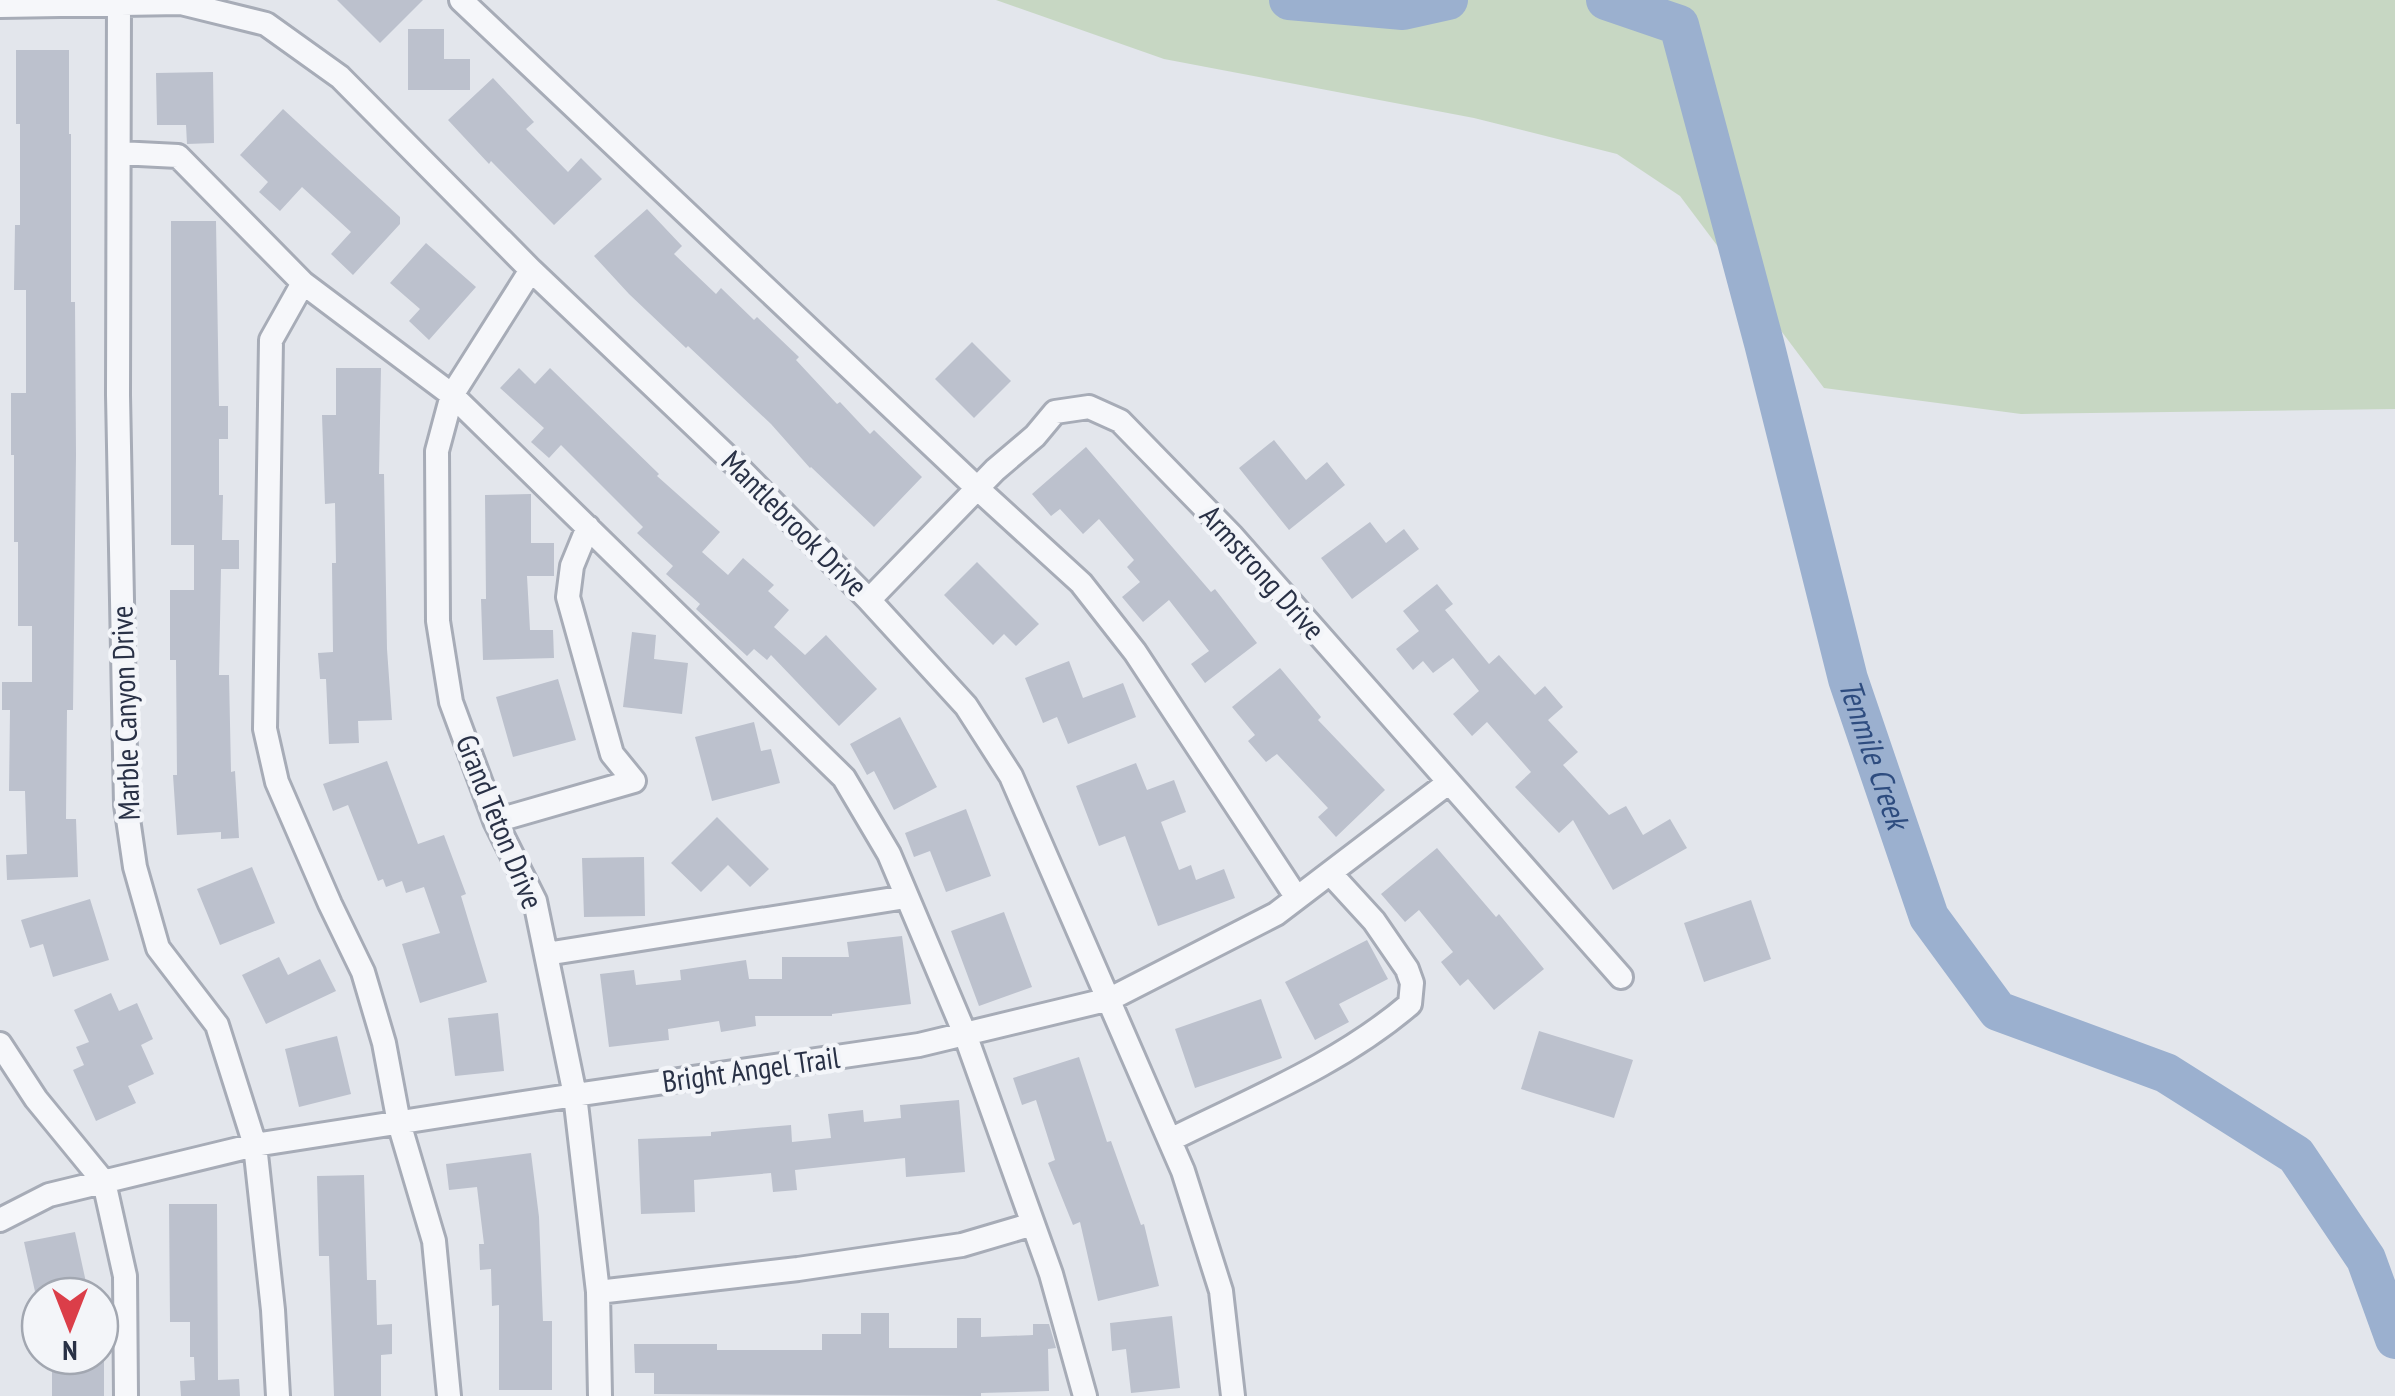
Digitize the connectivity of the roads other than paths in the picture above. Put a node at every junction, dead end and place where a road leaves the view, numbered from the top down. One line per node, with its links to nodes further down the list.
1 (462, 0): 8 (street)
2 (119, 1): 3 (street, Mantlebrook Drive); 4 (street, Marble Canyon Drive); 5 (street, Mantlebrook Drive)
3 (0, 6)
4 (119, 154): 6 (street); 24 (street, Marble Canyon Drive)
5 (531, 270): 7 (street, Grand Teton Drive); 10 (street, Mantlebrook Drive)
6 (304, 284): 7 (street); 22 (street)
7 (452, 395): 9 (street); 12 (street, Grand Teton Drive)
8 (977, 488): 10 (street, Armstrong Drive); 11 (street, Armstrong Drive); 15 (street)
9 (588, 527): 12 (street); 14 (street)
10 (870, 600): 18 (street, Mantlebrook Drive)
11 (1448, 783): 13 (street, Bright Angel Trail); 17 (street, Armstrong Drive)
12 (495, 821): 16 (street, Grand Teton Drive)
13 (1330, 873): 15 (street, Bright Angel Trail); 23 (street)
14 (906, 897): 16 (street); 19 (street)
15 (1297, 898): 18 (street, Bright Angel Trail)
16 (546, 954): 21 (street, Grand Teton Drive)
17 (1621, 977)
18 (1110, 999): 19 (street, Bright Angel Trail); 23 (street, Mantlebrook Drive)
19 (964, 1034): 21 (street, Bright Angel Trail); 27 (street)
20 (0, 1044): 25 (street)
21 (575, 1095): 22 (street, Bright Angel Trail); 28 (street, Grand Teton Drive)
22 (399, 1122): 24 (street, Bright Angel Trail); 31 (street)
23 (1170, 1140): 34 (street, Mantlebrook Drive)
24 (255, 1145): 25 (street, Bright Angel Trail); 30 (street, Marble Canyon Drive)
25 (104, 1182): 26 (street, Bright Angel Trail); 29 (street)
26 (0, 1220)
27 (1033, 1224): 28 (street); 33 (street)
28 (598, 1292): 32 (street, Grand Teton Drive)
29 (126, 1396)
30 (278, 1396)
31 (449, 1396)
32 (600, 1396)
33 (1085, 1396)
34 (1233, 1396)

